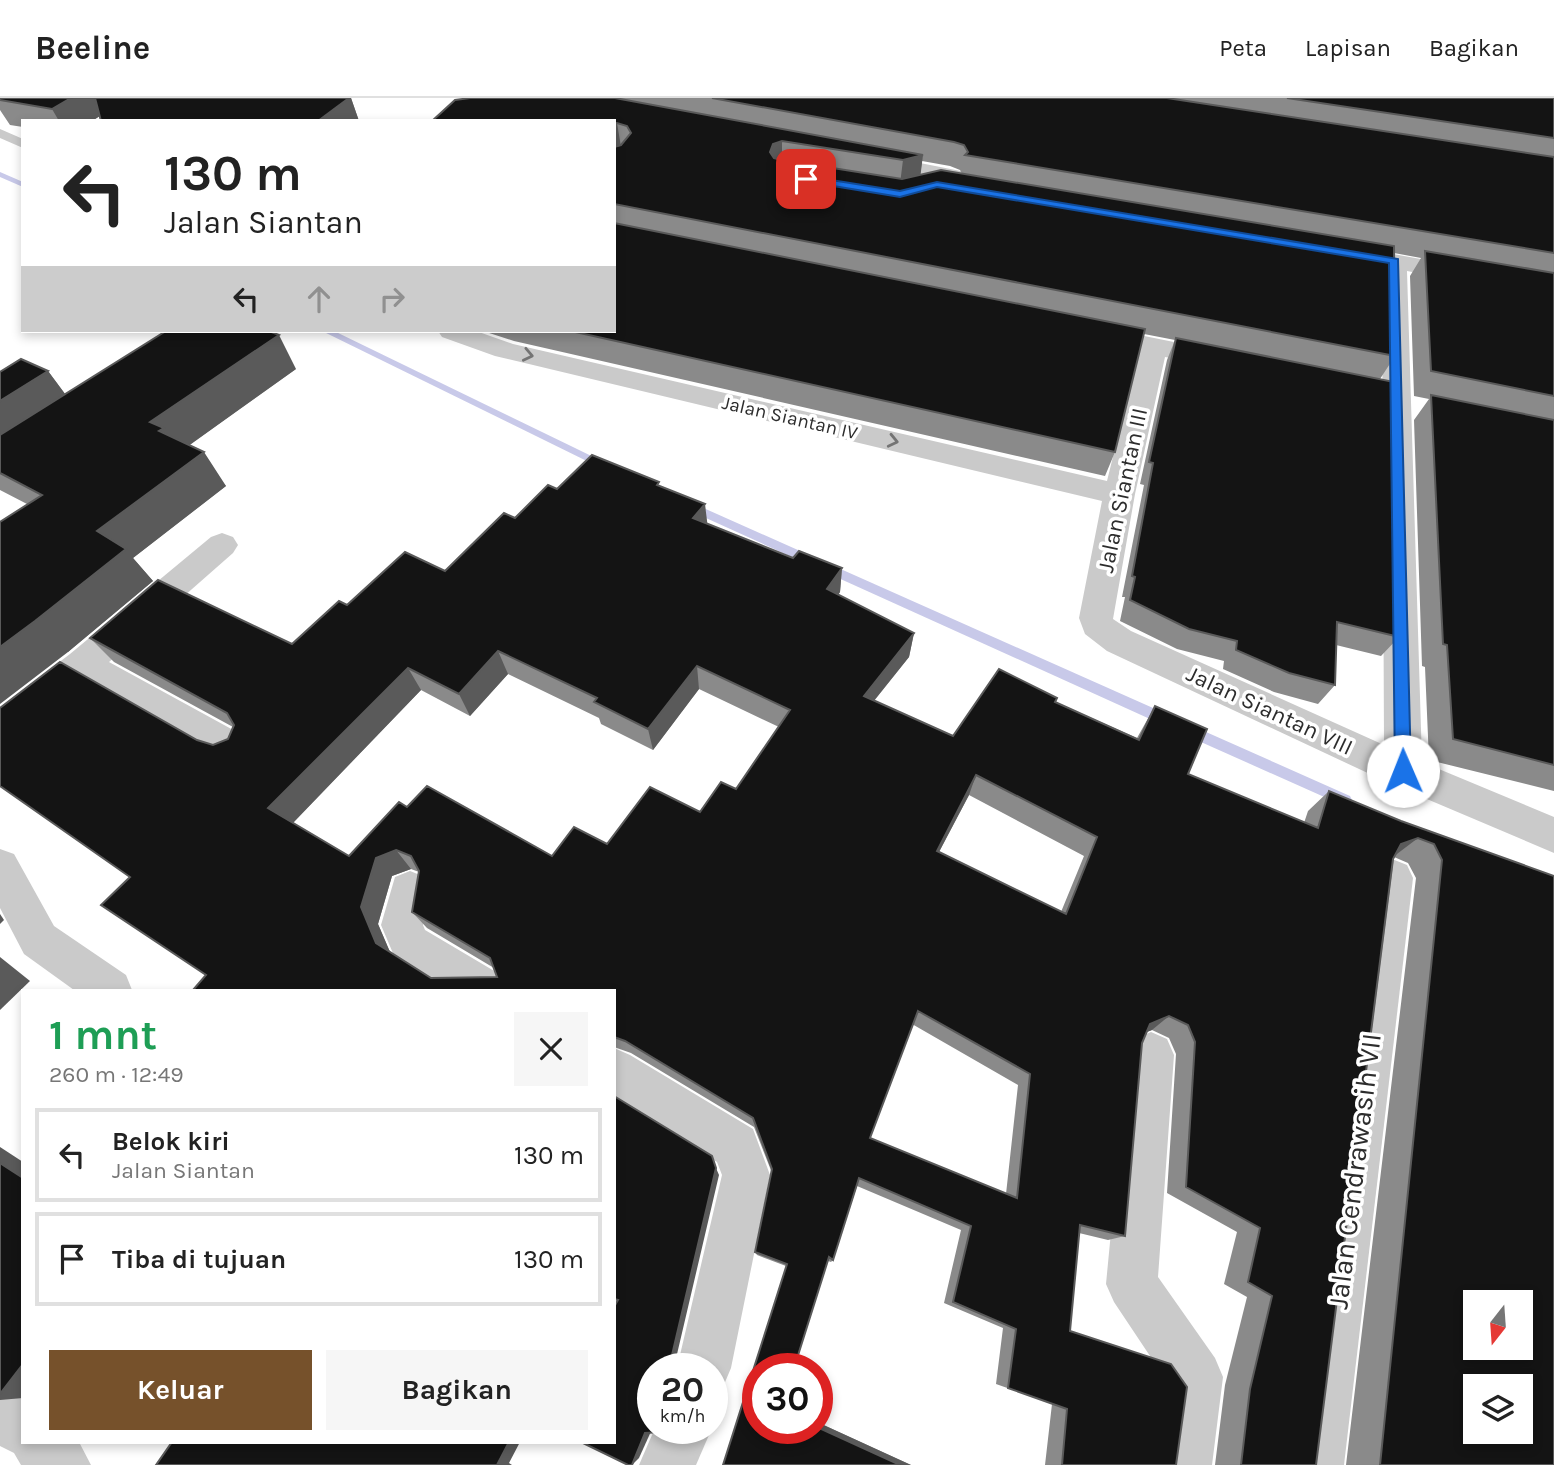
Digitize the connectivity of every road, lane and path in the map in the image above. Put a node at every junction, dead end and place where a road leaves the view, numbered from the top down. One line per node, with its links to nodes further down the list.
1 (0, 133): 2 (lane)
2 (21, 143)
3 (850, 157): 4 (street)
4 (912, 191)
5 (1326, 249): 6 (street)
6 (1394, 261): 7 (street); 18 (street)
7 (1554, 290)
8 (1059, 327): 10 (street)
9 (460, 333): 12 (street, Jalan Siantan IV, one-way to 12)
10 (1154, 346): 11 (street); 12 (street, Jalan Siantan III)
11 (1248, 366)
12 (1119, 494): 14 (street, Jalan Siantan III)
13 (222, 545): 15 (street)
14 (1103, 632): 18 (street, Jalan Siantan VIII)
15 (83, 664): 16 (street); 17 (street)
16 (0, 728)
17 (233, 748)
18 (1403, 771): 19 (street, Jalan Siantan VIII)
19 (1554, 835)
20 (0, 867): 23 (street)
21 (1392, 878): 35 (street, Jalan Cendrawasih VII)
22 (410, 890): 24 (street)
23 (109, 989)
24 (483, 989)
25 (1151, 1055): 34 (street)
26 (616, 1072): 27 (street)
27 (707, 1353)
28 (0, 1409): 29 (street)
29 (21, 1427)
30 (39, 1444): 32 (street)
31 (677, 1444): 33 (street)
32 (63, 1465)
33 (667, 1465)
34 (1184, 1465)
35 (1316, 1465)

